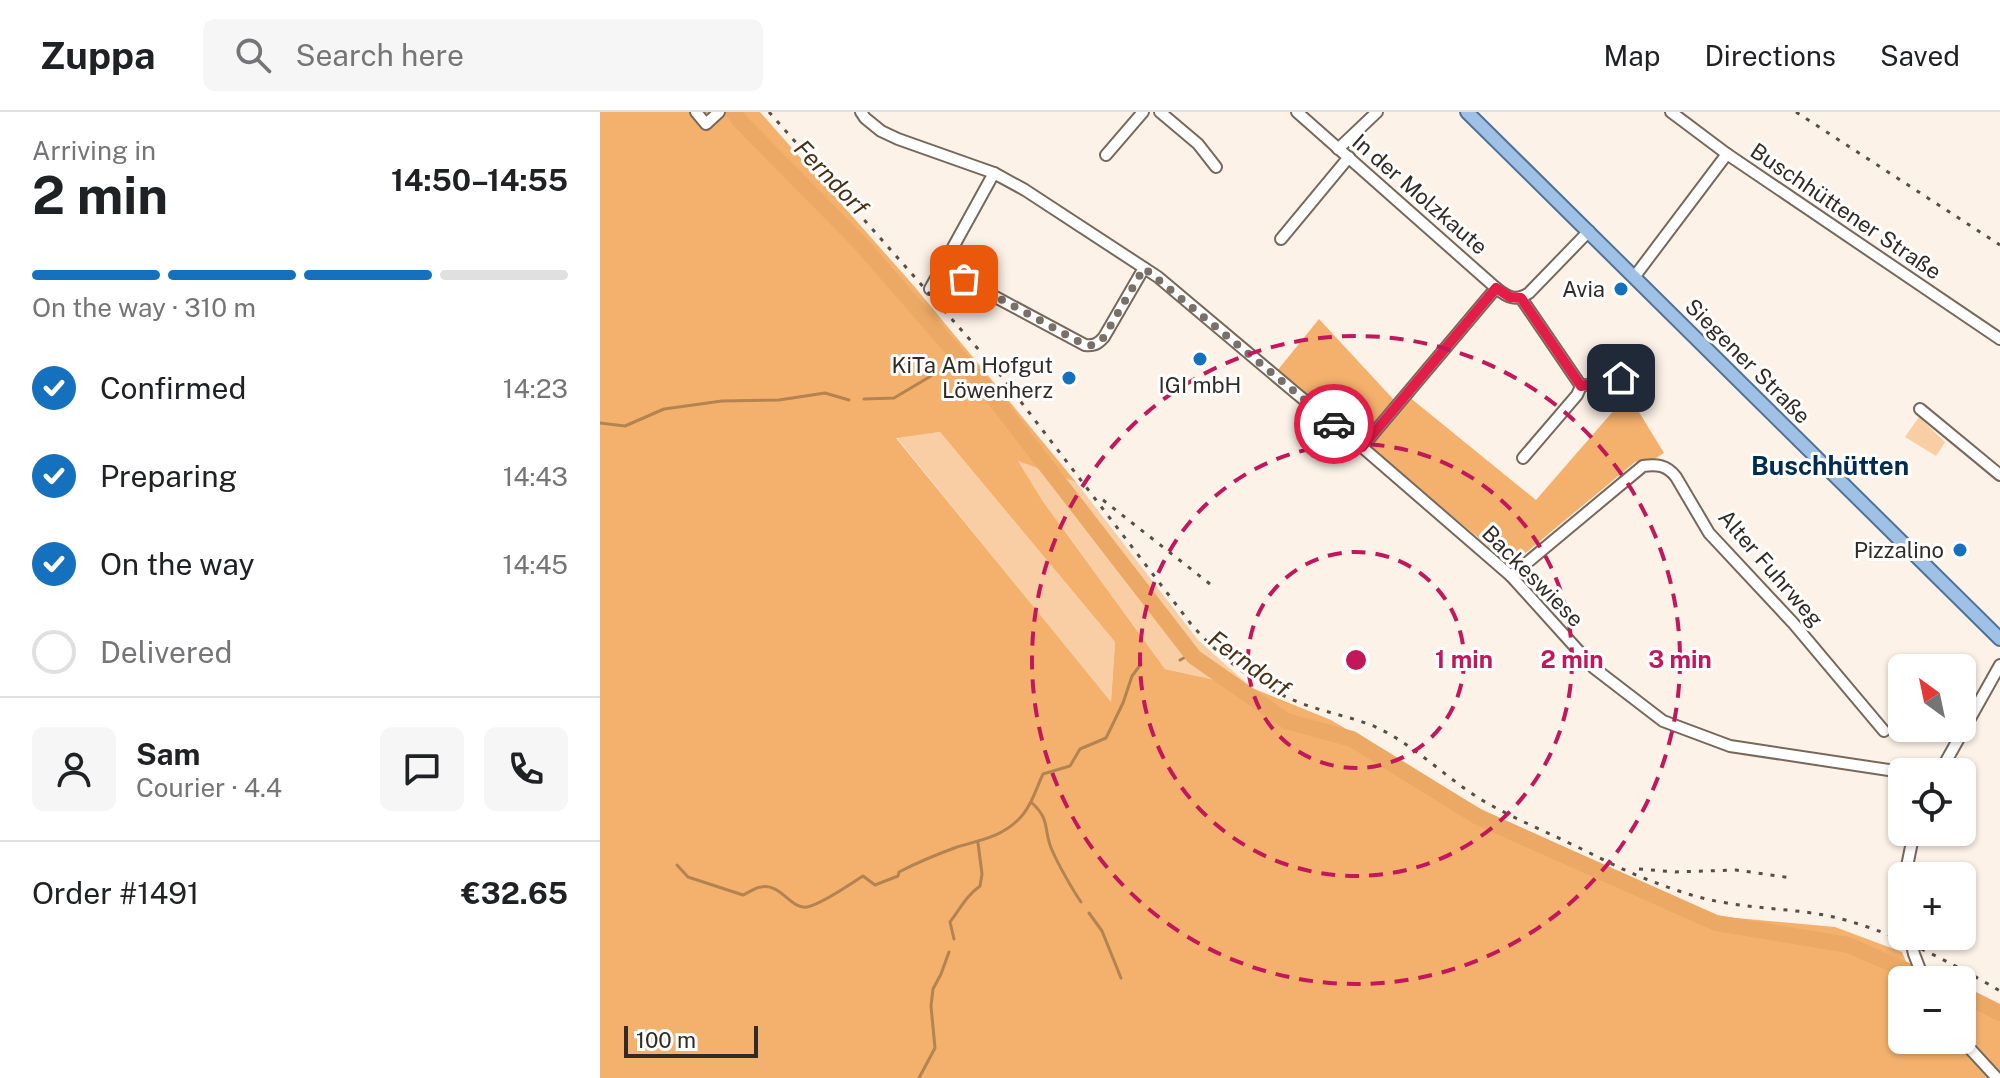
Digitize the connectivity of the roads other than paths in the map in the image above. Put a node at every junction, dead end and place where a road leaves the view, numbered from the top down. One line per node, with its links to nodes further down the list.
1 (696, 112): 2 (street)
2 (719, 112)
3 (861, 112): 15 (street, Backeswiese)
4 (1143, 112): 12 (street)
5 (1160, 112): 14 (street)
6 (1297, 112): 10 (street, In der Molzkaute)
7 (1377, 112): 10 (street)
8 (1467, 112): 16 (main road, Siegener Straße)
9 (1671, 112): 11 (street, Buschhüttener Straße)
10 (1338, 149): 13 (street, In der Molzkaute)
11 (1727, 154): 20 (street); 24 (street, Buschhüttener Straße)
12 (1106, 155)
13 (1349, 157): 17 (street); 21 (street, In der Molzkaute)
14 (1216, 167)
15 (994, 173): 18 (street); 19 (street, Backeswiese)
16 (1589, 231): 20 (main road, Siegener Straße); 23 (street)
17 (1281, 239)
18 (943, 266): 19 (street); 22 (street)
19 (1144, 268): 28 (street, Backeswiese)
20 (1635, 276): 32 (main road, Siegener Straße)
21 (1496, 288): 23 (street, In der Molzkaute); 28 (street)
22 (930, 289)
23 (1521, 298): 26 (street)
24 (2000, 339)
25 (1621, 378): 26 (street)
26 (1581, 386): 29 (street)
27 (1920, 409): 30 (street)
28 (1362, 447): 31 (street, Backeswiese)
29 (1523, 458)
30 (2000, 475)
31 (1511, 576): 34 (street, Alter Fuhrweg); 36 (street, Backeswiese)
32 (2000, 639)
33 (2000, 665): 35 (street)
34 (1884, 731)
35 (1948, 758)
36 (1888, 770)
37 (1975, 1054): 38 (street)
38 (1997, 1078)

